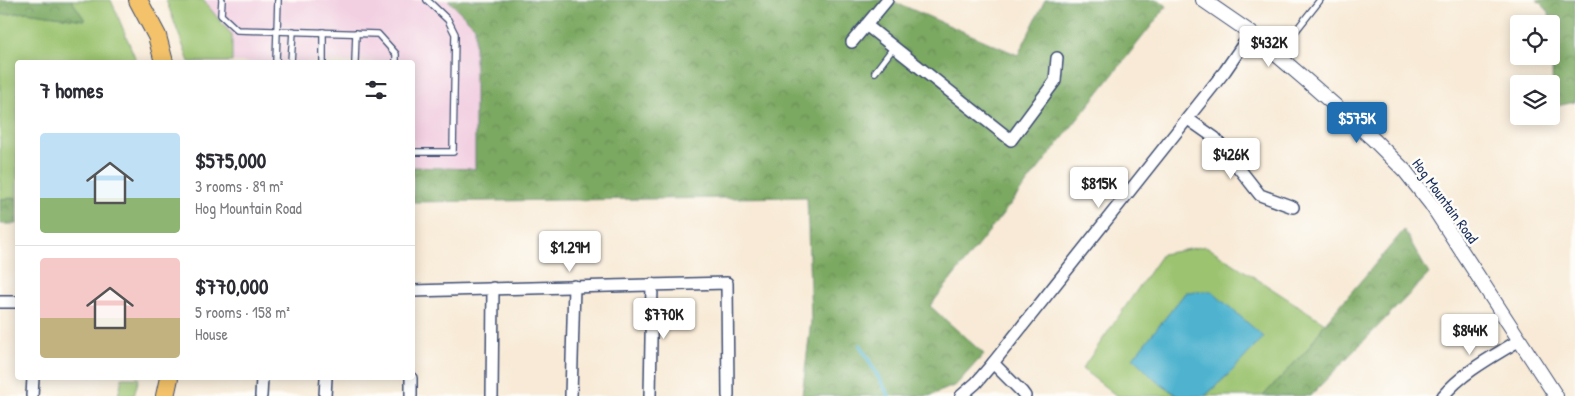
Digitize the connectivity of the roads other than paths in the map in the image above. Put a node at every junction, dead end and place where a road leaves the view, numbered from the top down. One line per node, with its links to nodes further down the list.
1 (138, 0): 18 (main road)
2 (222, 0): 9 (lane)
3 (278, 0): 9 (lane)
4 (428, 0): 26 (lane)
5 (887, 0): 8 (street)
6 (1203, 0): 13 (street, Hog Mountain Road)
7 (1320, 0): 16 (lane)
8 (866, 25): 14 (street); 15 (street)
9 (277, 31): 10 (lane); 19 (lane)
10 (293, 31): 11 (lane); 20 (lane)
11 (323, 32): 12 (lane); 21 (lane)
12 (356, 33): 22 (lane); 23 (lane)
13 (1251, 33): 16 (street, Hog Mountain Road); 25 (street)
14 (852, 42)
15 (894, 47): 17 (street); 24 (lane)
16 (1276, 56): 34 (street, Hog Mountain Road)
17 (1057, 58)
18 (163, 60)
19 (276, 60)
20 (291, 60)
21 (323, 60)
22 (355, 60)
23 (396, 60)
24 (874, 72)
25 (1188, 119): 27 (street); 35 (street)
26 (415, 152)
27 (1293, 207)
28 (652, 284): 29 (street); 48 (street); 49 (street)
29 (574, 286): 30 (street); 47 (street)
30 (494, 288): 31 (street); 46 (street)
31 (415, 291)
32 (0, 302): 33 (street)
33 (15, 302)
34 (1518, 341): 52 (street); 53 (street, Hog Mountain Road)
35 (993, 363): 50 (street); 51 (street)
36 (34, 380): 41 (street)
37 (169, 380): 42 (main road)
38 (262, 380): 43 (street)
39 (326, 380): 44 (street)
40 (411, 380): 45 (street)
41 (32, 396)
42 (165, 396)
43 (261, 396)
44 (325, 396)
45 (411, 396)
46 (492, 396)
47 (571, 396)
48 (650, 396)
49 (728, 396)
50 (961, 396)
51 (1025, 396)
52 (1443, 396)
53 (1556, 396)

